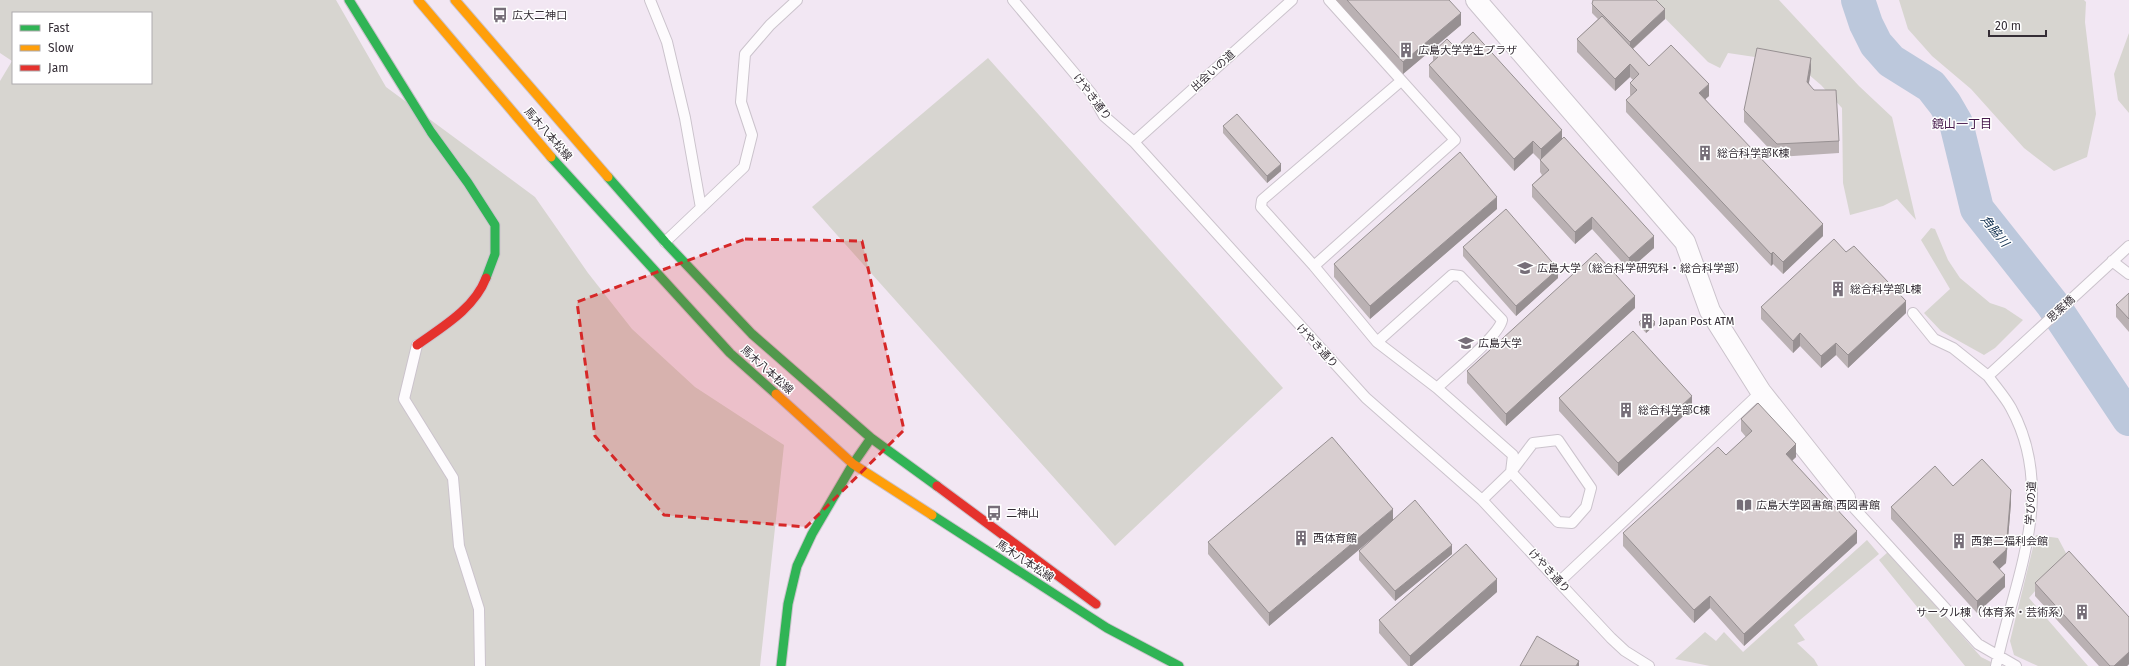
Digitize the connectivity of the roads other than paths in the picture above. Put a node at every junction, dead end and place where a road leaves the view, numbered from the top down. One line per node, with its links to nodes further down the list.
1 (349, 0): 20 (main road)
2 (418, 0): 25 (main road, 馬木八本松線)
3 (454, 0): 13 (main road, 馬木八本松線)
4 (650, 0): 12 (lane)
5 (797, 0): 12 (lane)
6 (1013, 0): 11 (lane, けやき通り)
7 (1329, 0): 10 (lane)
8 (1476, 0): 23 (street)
9 (1288, 1): 11 (lane, 出会いの道)
10 (1401, 81): 16 (lane); 16 (lane)
11 (1134, 142): 28 (lane, けやき通り)
12 (701, 208): 13 (lane)
13 (665, 242): 24 (main road, 馬木八本松線)
14 (2129, 246): 15 (lane)
15 (2112, 261): 17 (lane); 21 (lane, 思案橋)
16 (1314, 266): 19 (lane)
17 (2129, 274)
18 (1913, 314): 21 (lane, 学びの道)
19 (1377, 342): 22 (lane); 22 (lane)
20 (417, 345): 33 (lane)
21 (1988, 376): 32 (lane, 学びの道)
22 (1437, 388): 26 (lane)
23 (1761, 392): 27 (street); 29 (lane)
24 (872, 438): 25 (main road); 30 (main road, 馬木八本松線)
25 (853, 464): 34 (main road); 35 (main road, 馬木八本松線)
26 (1511, 472): 26 (lane); 28 (lane)
27 (1845, 498): 32 (lane)
28 (1482, 500): 29 (lane, けやき通り)
29 (1559, 582): 37 (lane, けやき通り)
30 (1102, 609)
31 (1133, 631): 36 (main road)
32 (1997, 662): 38 (lane)
33 (480, 666)
34 (781, 666)
35 (1179, 666)
36 (1183, 666)
37 (1648, 666)
38 (2016, 666)

